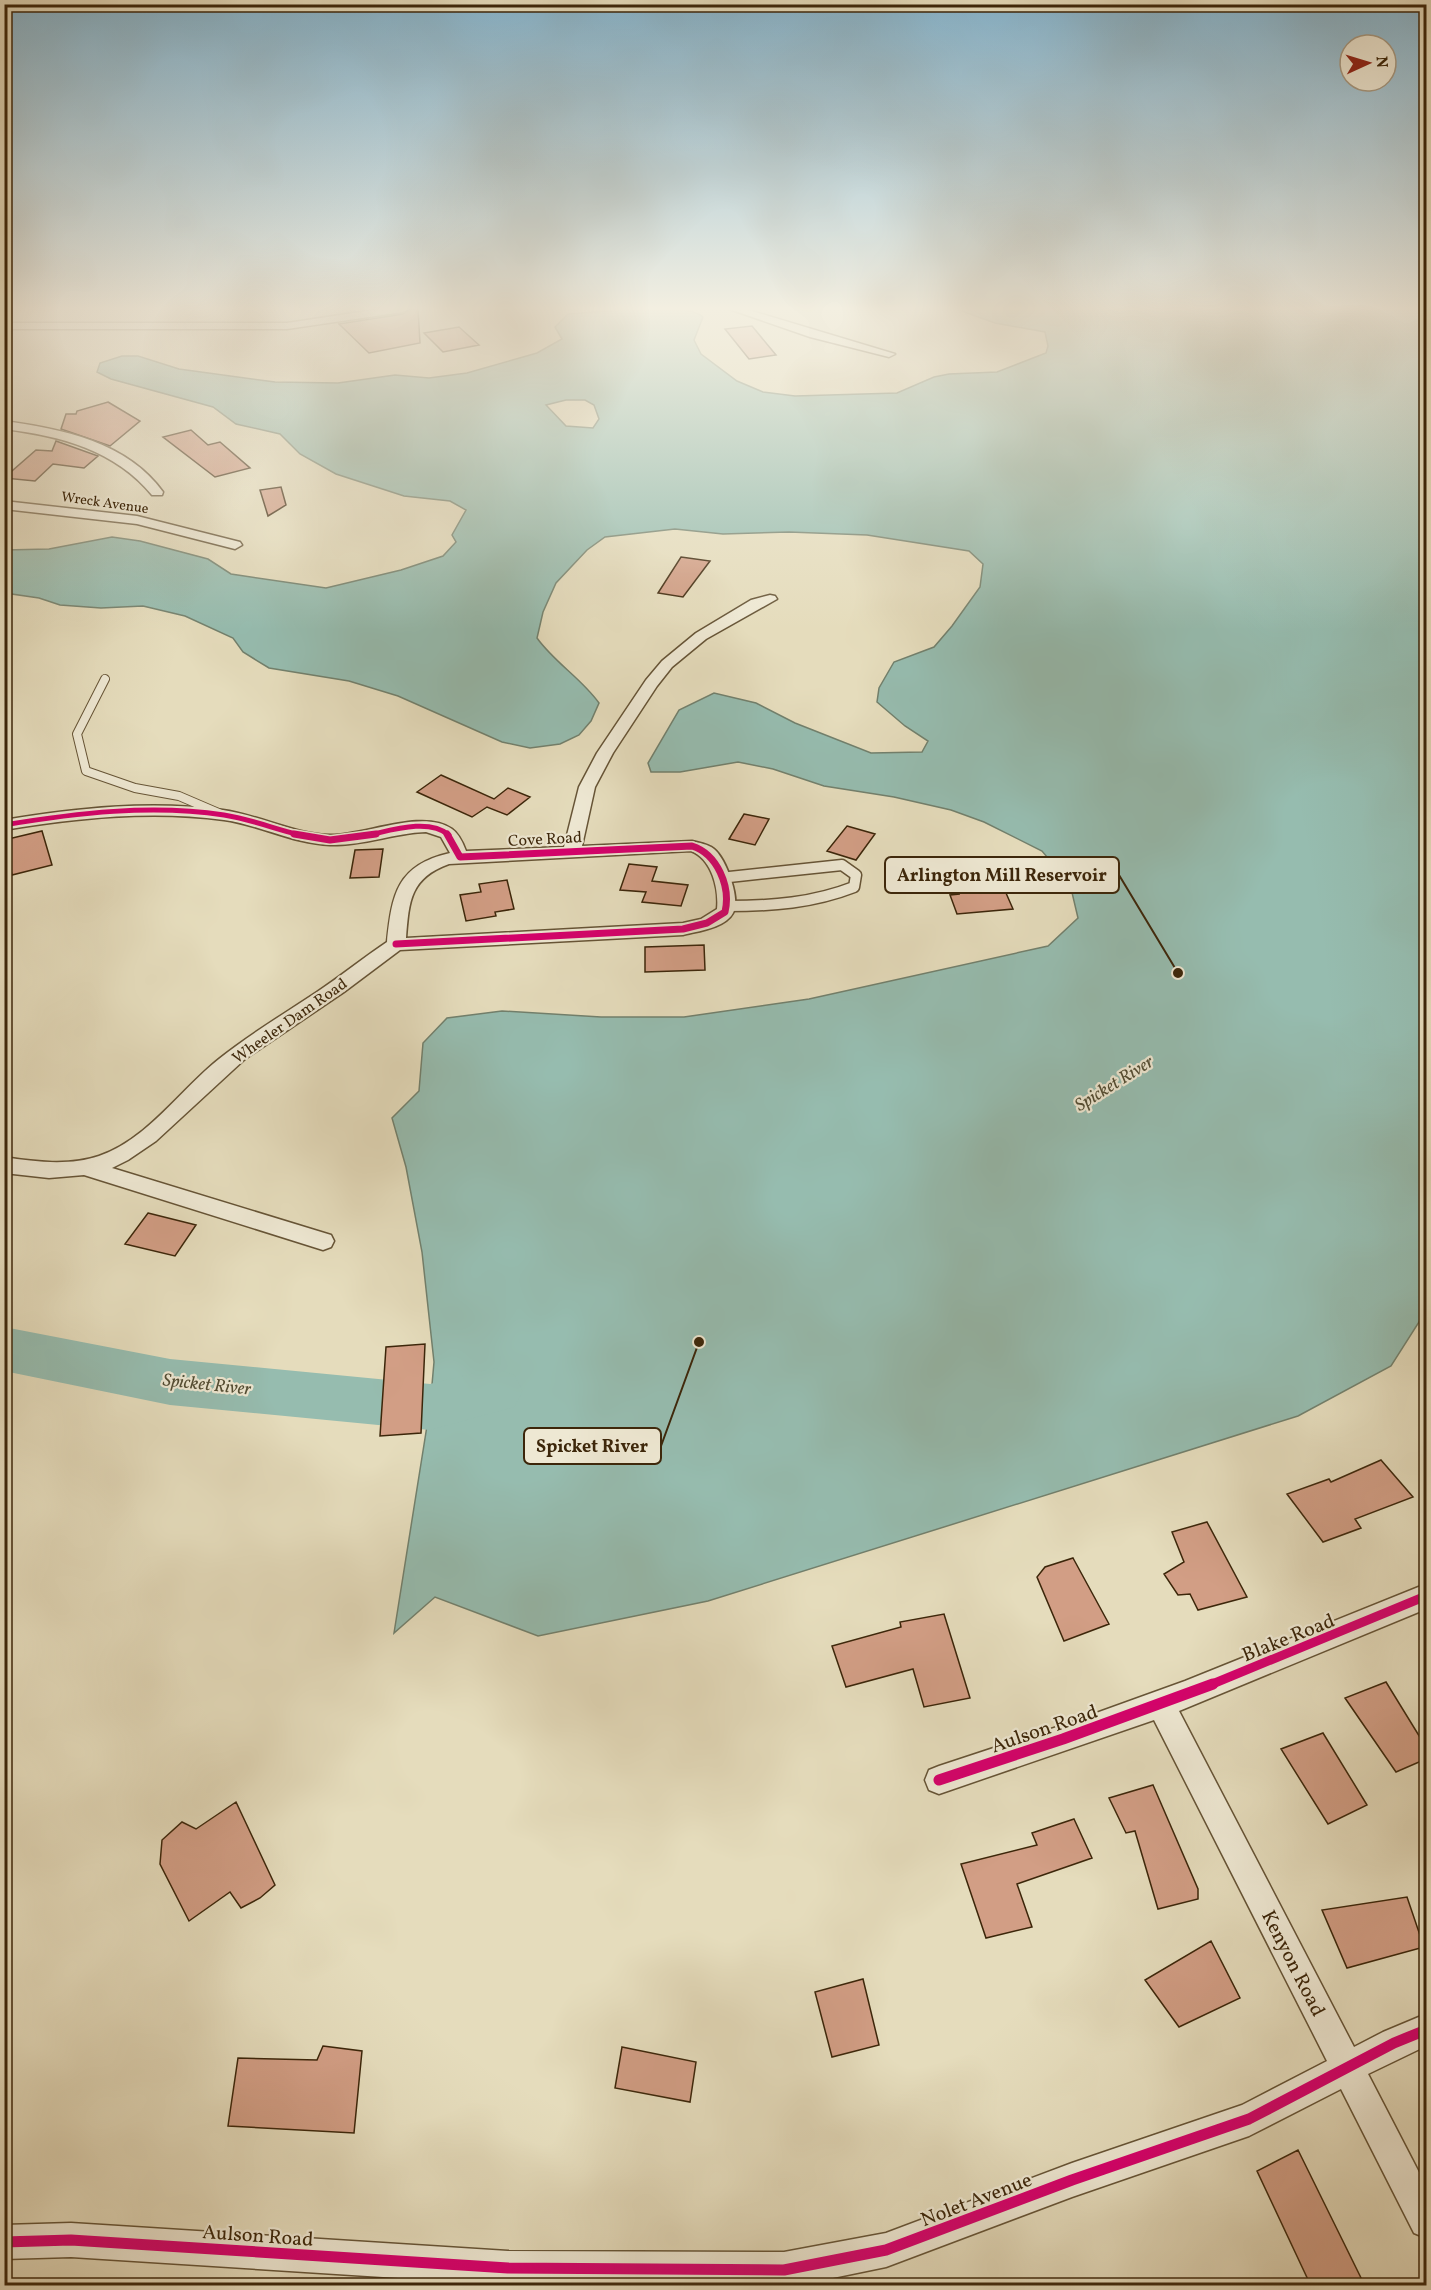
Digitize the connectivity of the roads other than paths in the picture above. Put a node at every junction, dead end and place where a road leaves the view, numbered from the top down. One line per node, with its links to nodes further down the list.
1 (4, 425): 2 (street)
2 (157, 492)
3 (4, 505): 4 (street, Wreck Avenue)
4 (235, 545)
5 (763, 601): 9 (street, Cove Road)
6 (105, 680): 7 (lane)
7 (224, 815): 8 (street); 10 (street)
8 (4, 825)
9 (572, 850): 10 (street, Cove Road); 11 (street, Cove Road)
10 (460, 857): 13 (street)
11 (720, 879): 12 (street, Cove Road); 12 (lane)
12 (728, 906): 13 (street)
13 (396, 944): 15 (street, Wheeler Dam Road)
14 (4, 1165): 15 (street, Wheeler Dam Road)
15 (84, 1167): 16 (street, Wheeler Dam Road)
16 (323, 1241)
17 (1426, 1596): 18 (street, Blake Road)
18 (1161, 1705): 19 (street, Aulson Road); 21 (street, Kenyon Road)
19 (939, 1780)
20 (1426, 2030): 21 (street, Nolet Avenue)
21 (1348, 2068): 22 (street, Kenyon Road); 24 (street, Nolet Avenue)
22 (1426, 2221)
23 (4, 2242): 24 (street, Aulson Road)
24 (506, 2277)

